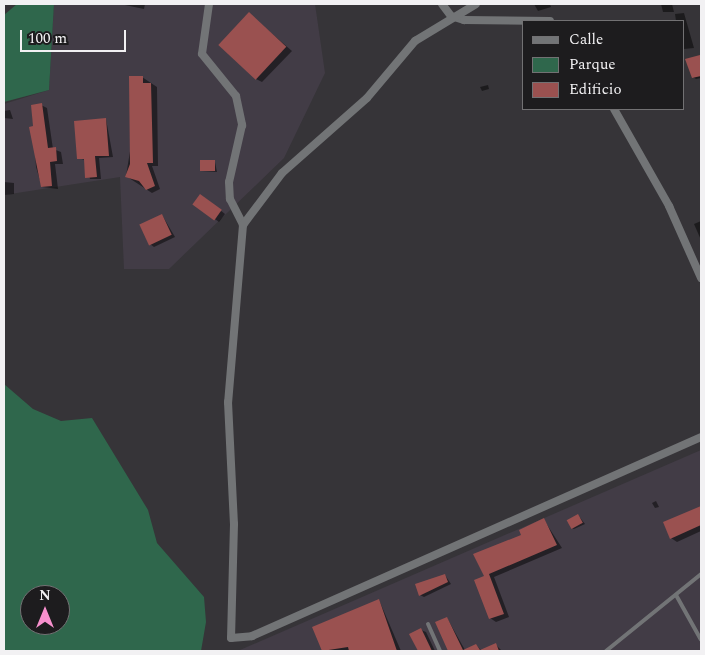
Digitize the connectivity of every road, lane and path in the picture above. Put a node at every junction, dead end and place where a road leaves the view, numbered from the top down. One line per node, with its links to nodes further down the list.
1 (209, 4): 7 (street)
2 (442, 4): 4 (street)
3 (476, 4): 4 (street)
4 (451, 16): 5 (street); 7 (street)
5 (530, 20)
6 (615, 110): 8 (street)
7 (243, 225): 9 (street)
8 (701, 278)
9 (701, 437)
10 (701, 574): 11 (lane)
11 (676, 595): 13 (lane); 15 (lane)
12 (428, 624): 14 (lane)
13 (701, 640)
14 (440, 651)
15 (606, 651)

